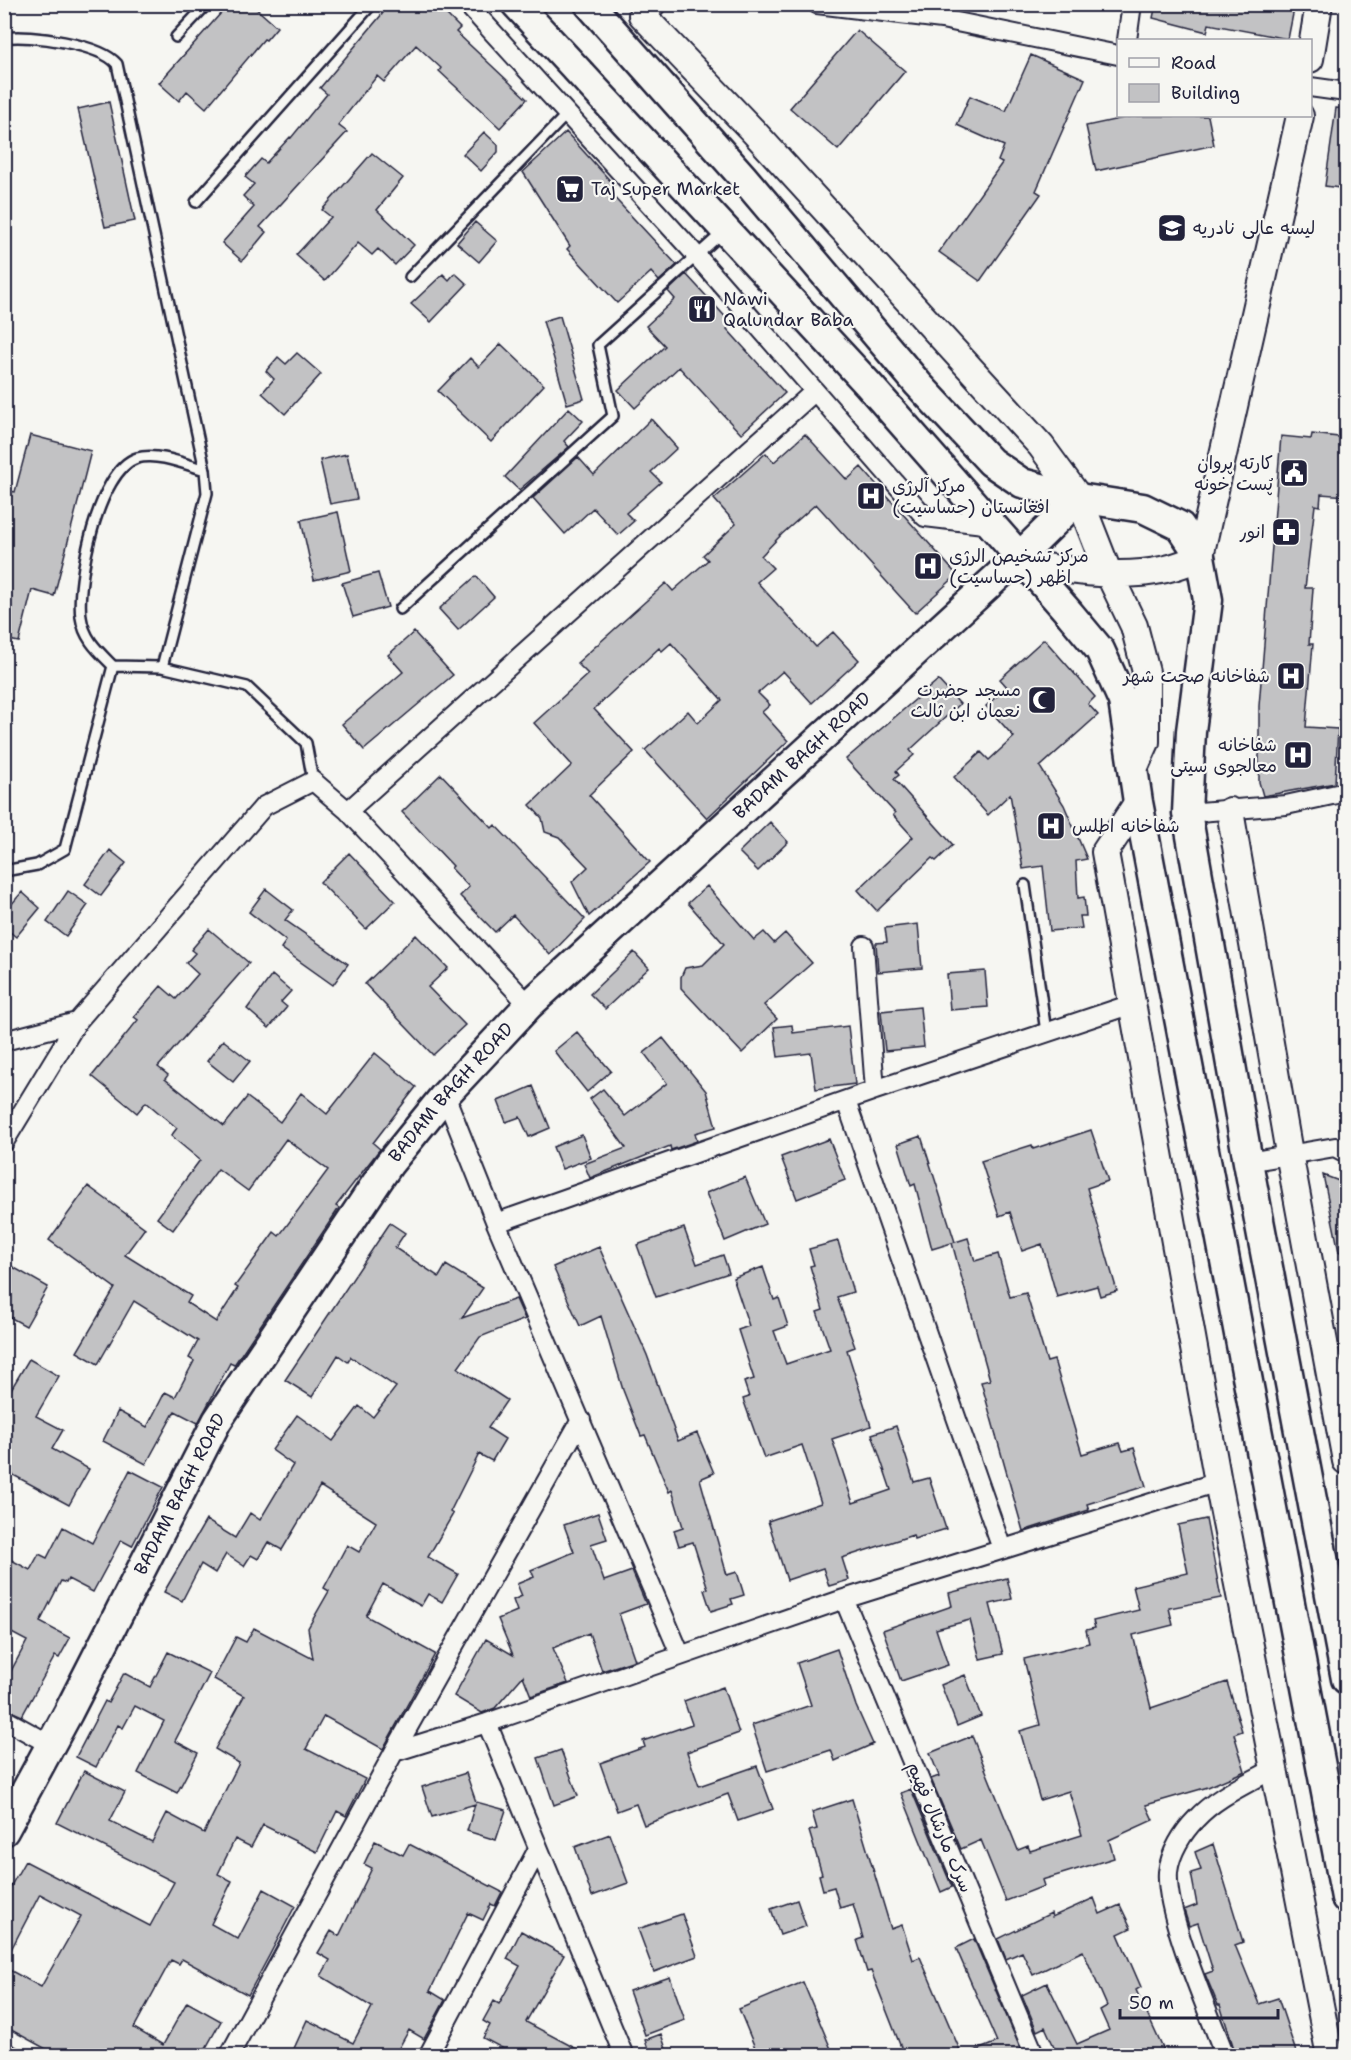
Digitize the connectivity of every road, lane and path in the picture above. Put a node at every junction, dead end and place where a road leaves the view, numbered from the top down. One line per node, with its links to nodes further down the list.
1 (207, 4): 11 (lane)
2 (372, 4): 20 (lane)
3 (467, 4): 18 (street)
4 (516, 4): 21 (main road)
5 (589, 4): 26 (main road)
6 (817, 4): 10 (street)
7 (1132, 4): 13 (street)
8 (1319, 4): 14 (street)
9 (642, 8): 26 (street)
10 (944, 12): 15 (street)
11 (176, 37)
12 (4, 38): 25 (lane)
13 (1127, 39)
14 (1312, 52)
15 (1117, 55)
16 (1312, 87): 17 (street)
17 (1347, 92)
18 (567, 115): 22 (street); 23 (lane)
19 (1299, 117): 28 (street)
20 (196, 202)
21 (726, 229): 22 (lane); 27 (main road)
22 (696, 255): 24 (street); 31 (lane)
23 (410, 277)
24 (815, 391): 27 (street); 38 (street)
25 (205, 470): 32 (lane); 33 (lane)
26 (1079, 498): 28 (main road); 29 (main road, BADAM BAGH ROAD); 30 (street)
27 (992, 525): 29 (main road)
28 (1200, 556): 30 (street); 40 (main road)
29 (1023, 560): 30 (street); 34 (main road); 45 (main road, BADAM BAGH ROAD)
30 (1108, 572): 34 (street)
31 (400, 609)
32 (113, 666): 33 (lane); 41 (lane)
33 (162, 667): 35 (lane)
34 (1133, 771): 37 (main road)
35 (313, 781): 38 (street); 46 (street)
36 (1347, 792): 39 (street)
37 (1138, 802): 44 (street); 71 (main road)
38 (348, 811): 45 (street)
39 (1230, 811): 40 (street); 53 (street)
40 (1188, 813): 55 (main road)
41 (4, 871)
42 (1025, 885): 47 (lane)
43 (864, 946): 49 (street)
44 (1132, 1004): 47 (street); 59 (street)
45 (530, 1005): 50 (main road, BADAM BAGH ROAD)
46 (77, 1022): 48 (street); 52 (street)
47 (1046, 1032): 49 (street)
48 (4, 1041)
49 (875, 1090): 51 (street)
50 (445, 1095): 56 (street); 66 (main road, BADAM BAGH ROAD)
51 (846, 1101): 56 (street); 60 (street)
52 (4, 1142)
53 (1289, 1153): 54 (street); 55 (street); 58 (street)
54 (1347, 1153)
55 (1248, 1161): 63 (main road)
56 (496, 1223): 57 (street)
57 (581, 1420): 62 (street); 67 (street)
58 (1347, 1461)
59 (1218, 1482): 60 (street); 68 (street)
60 (1002, 1549): 61 (street)
61 (844, 1599): 62 (street); 77 (street, سرک مارشال فهیم)
62 (680, 1654): 65 (street)
63 (1347, 1679)
64 (4, 1719): 66 (street)
65 (487, 1723): 67 (street); 70 (street)
66 (51, 1745): 69 (main road, BADAM BAGH ROAD)
67 (394, 1752): 75 (street)
68 (1273, 1769): 78 (street); 79 (street)
69 (4, 1831)
70 (538, 1849): 73 (street); 76 (street)
71 (1347, 1898)
72 (4, 2052): 74 (street)
73 (621, 2053)
74 (12, 2055)
75 (229, 2055)
76 (428, 2055)
77 (1035, 2055)
78 (1225, 2055)
79 (1330, 2055)

